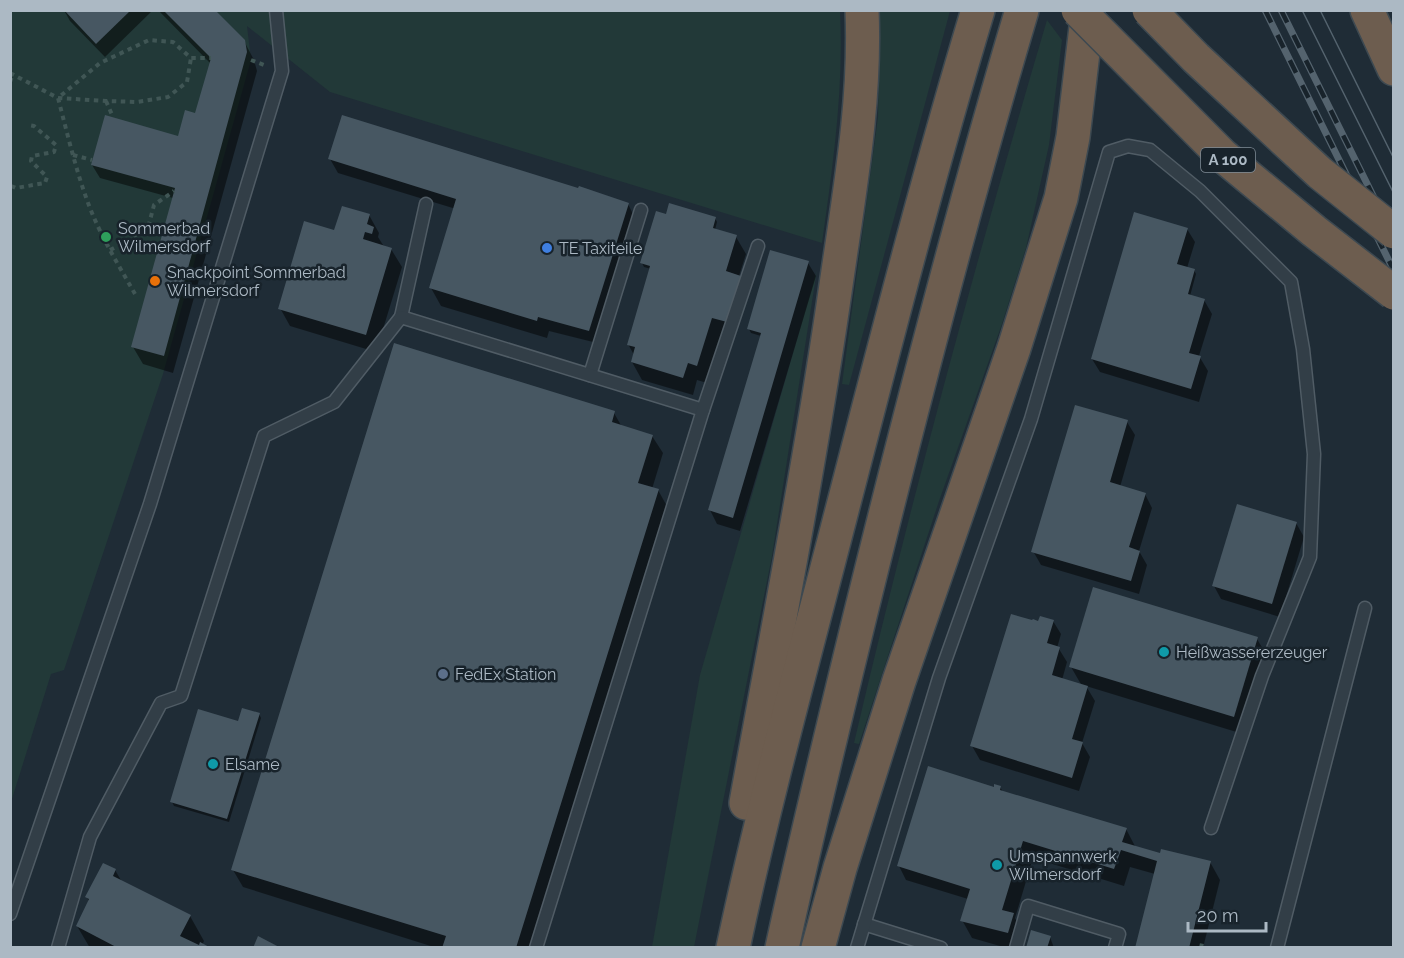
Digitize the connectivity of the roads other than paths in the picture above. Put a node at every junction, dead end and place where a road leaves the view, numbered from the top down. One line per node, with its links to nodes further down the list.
1 (276, 10): 21 (lane)
2 (862, 10): 20 (highway)
3 (978, 10): 20 (highway)
4 (1022, 10): 26 (highway)
5 (1078, 10): 14 (highway, A 100, bridge)
6 (1088, 10): 27 (highway)
7 (1149, 10): 12 (highway, bridge)
8 (1367, 10): 9 (highway)
9 (1394, 69)
10 (426, 204): 15 (lane)
11 (641, 210): 16 (lane)
12 (1394, 232)
13 (758, 246): 17 (lane)
14 (1394, 293)
15 (401, 317): 16 (lane); 23 (lane)
16 (590, 375): 17 (lane)
17 (703, 410): 24 (lane)
18 (1365, 608): 32 (lane)
19 (1211, 828): 22 (lane)
20 (748, 874): 25 (highway)
21 (10, 914)
22 (864, 924): 28 (lane); 29 (lane)
23 (58, 948)
24 (536, 948)
25 (733, 948)
26 (782, 948)
27 (818, 948)
28 (857, 948)
29 (941, 948)
30 (1016, 948): 31 (lane)
31 (1115, 948)
32 (1277, 948)

